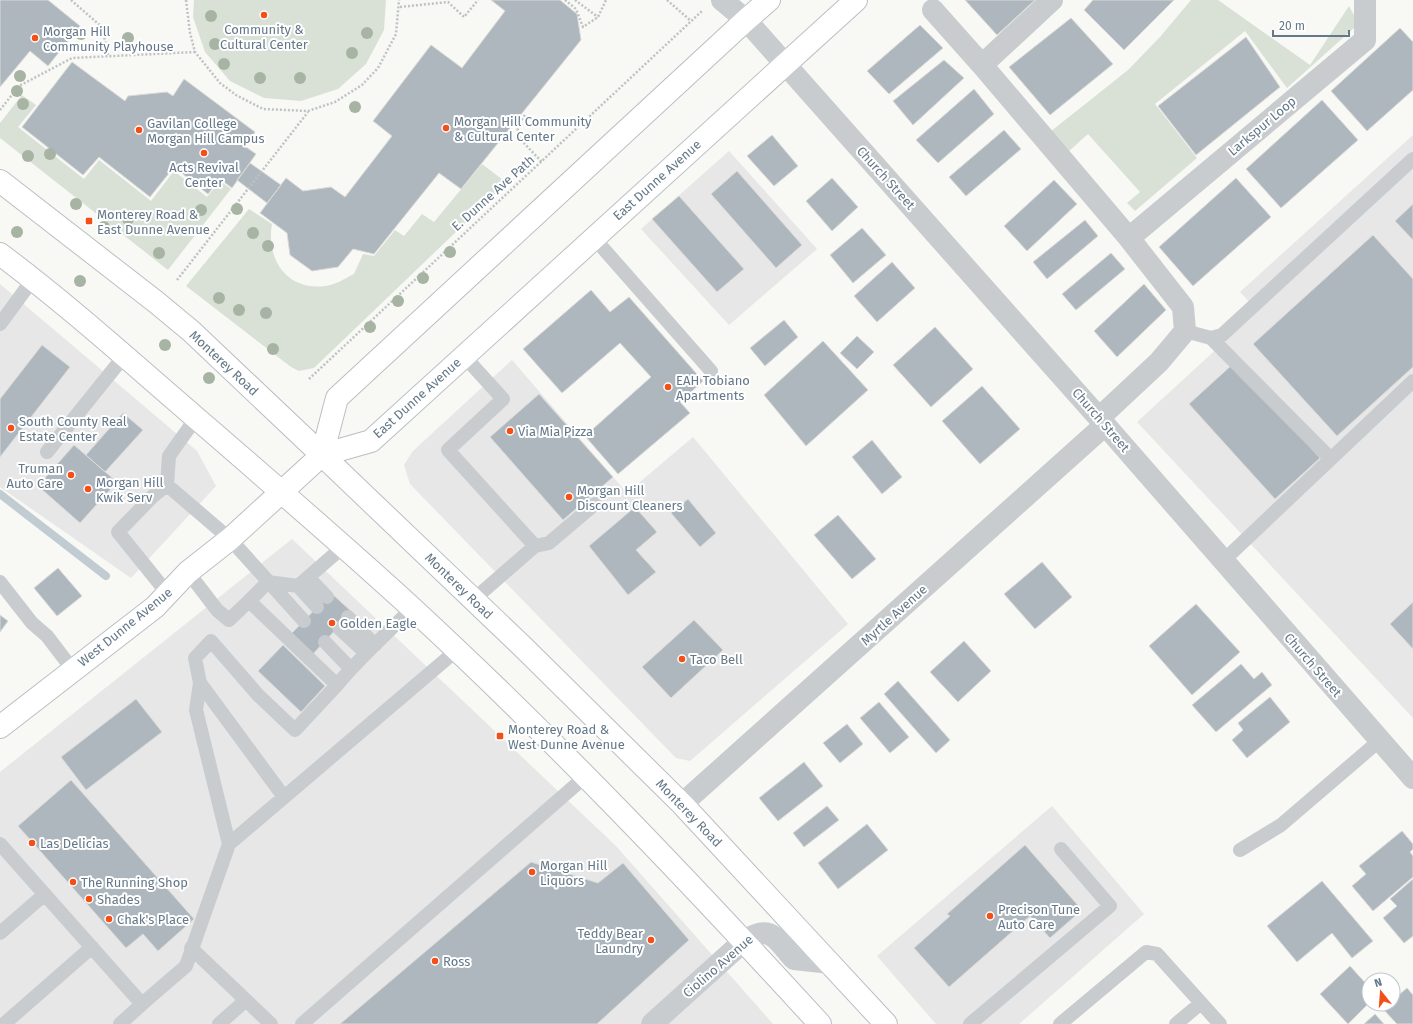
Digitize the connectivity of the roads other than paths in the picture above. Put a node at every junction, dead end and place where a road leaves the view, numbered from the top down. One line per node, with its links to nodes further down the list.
1 (722, 0): 7 (street, Church Street)
2 (769, 0): 7 (main road)
3 (856, 0): 9 (main road, East Dunne Avenue)
4 (1052, 0): 8 (street)
5 (1365, 0): 13 (street, Larkspur Loop)
6 (933, 10): 8 (street)
7 (746, 20): 9 (street, Church Street); 26 (main road)
8 (982, 64): 13 (street)
9 (785, 65): 12 (main road, East Dunne Avenue); 24 (street, Church Street)
10 (1413, 159): 18 (lane)
11 (0, 181): 26 (main road, Monterey Road)
12 (594, 238): 20 (main road, East Dunne Avenue); 21 (lane)
13 (1129, 238): 17 (street)
14 (0, 254): 15 (main road)
15 (34, 279): 16 (lane); 19 (main road)
16 (0, 324)
17 (1186, 331): 18 (lane); 24 (street)
18 (1211, 338): 27 (lane)
19 (124, 356): 23 (main road); 25 (lane)
20 (464, 356): 26 (main road, East Dunne Avenue); 33 (lane)
21 (711, 371)
22 (1413, 381): 27 (lane)
23 (196, 418): 28 (lane); 29 (main road)
24 (1102, 421): 34 (street, Church Street); 59 (street, Myrtle Avenue)
25 (47, 452)
26 (322, 455): 29 (main road, West Dunne Avenue); 41 (main road, Monterey Road)
27 (1330, 458): 34 (lane)
28 (167, 485): 31 (lane); 40 (lane)
29 (283, 491): 31 (main road, West Dunne Avenue); 32 (main road)
30 (595, 504): 33 (lane)
31 (230, 539): 35 (main road, West Dunne Avenue); 38 (lane)
32 (344, 546): 36 (lane); 43 (main road)
33 (534, 546): 41 (lane)
34 (1223, 561): 55 (street, Church Street)
35 (188, 572): 40 (main road, West Dunne Avenue); 42 (lane)
36 (309, 578): 39 (lane); 39 (lane)
37 (0, 582): 51 (lane)
38 (268, 582): 39 (lane); 42 (lane); 45 (lane)
39 (298, 586)
40 (168, 594): 51 (main road, West Dunne Avenue)
41 (473, 600): 59 (main road, Monterey Road)
42 (249, 601): 53 (lane)
43 (412, 608): 48 (lane); 49 (main road)
44 (348, 617): 48 (lane)
45 (304, 621)
46 (339, 628): 48 (lane)
47 (325, 642): 50 (lane)
48 (371, 649): 50 (lane)
49 (457, 650): 56 (main road); 58 (lane)
50 (351, 668): 53 (lane)
51 (73, 670): 54 (main road, West Dunne Avenue)
52 (200, 683): 53 (lane); 58 (lane); 61 (lane)
53 (337, 685)
54 (0, 727)
55 (1379, 741): 57 (street, Church Street); 63 (lane)
56 (586, 776): 66 (main road); 77 (lane)
57 (1413, 778)
58 (284, 797): 61 (lane)
59 (682, 804): 69 (main road, Monterey Road)
60 (0, 844): 64 (lane)
61 (229, 844): 68 (lane)
62 (1061, 849): 81 (lane)
63 (1240, 850)
64 (45, 894): 65 (lane); 67 (lane)
65 (0, 933)
66 (744, 941): 69 (street, Ciolino Avenue); 78 (street, Ciolino Avenue); 79 (main road)
67 (92, 947): 72 (lane); 73 (lane)
68 (191, 948): 70 (lane); 72 (lane)
69 (831, 963): 80 (main road, Monterey Road)
70 (246, 1000): 75 (lane); 76 (lane)
71 (1201, 1002): 82 (lane); 83 (lane); 84 (lane)
72 (142, 1004): 74 (lane)
73 (4, 1024)
74 (120, 1024)
75 (219, 1024)
76 (271, 1024)
77 (302, 1024)
78 (652, 1024)
79 (820, 1024)
80 (886, 1024)
81 (970, 1024)
82 (1060, 1024)
83 (1176, 1024)
84 (1220, 1024)

